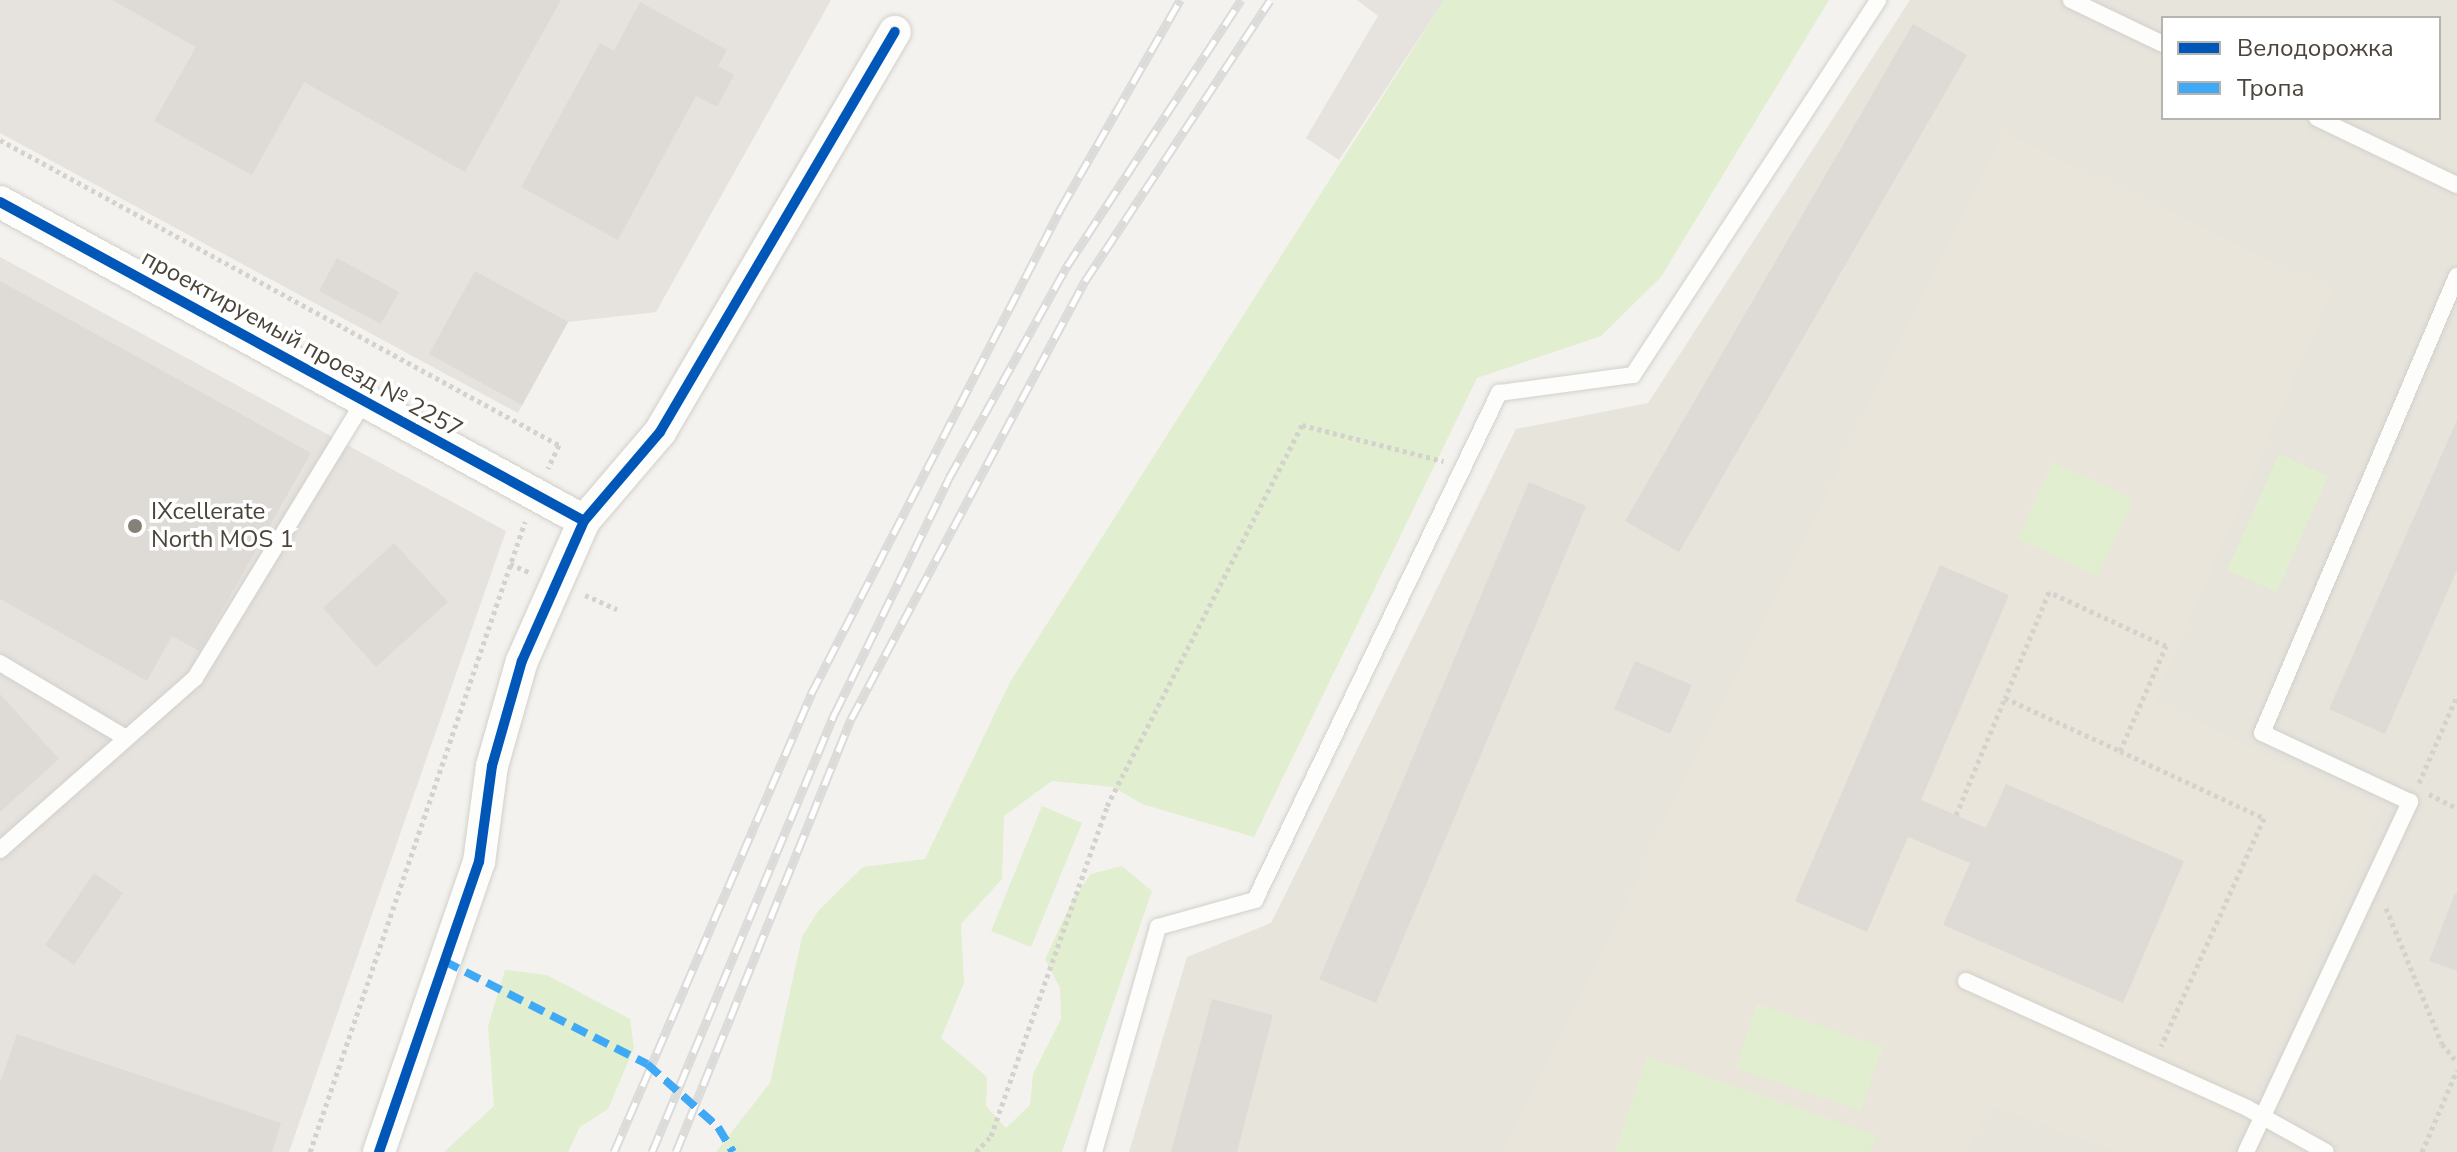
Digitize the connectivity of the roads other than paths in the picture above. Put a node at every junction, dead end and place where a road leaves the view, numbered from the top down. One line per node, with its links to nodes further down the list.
1 (1878, 0): 17 (lane)
2 (2071, 0): 4 (lane)
3 (895, 32): 10 (street)
4 (2161, 43)
5 (2321, 120): 6 (lane)
6 (2457, 185)
7 (0, 202): 9 (street, проектируемый проезд № 2257)
8 (2457, 276): 15 (lane)
9 (364, 401): 10 (street, проектируемый проезд № 2257); 12 (lane)
10 (584, 521): 16 (street)
11 (0, 663): 12 (lane)
12 (124, 737): 13 (lane)
13 (0, 850)
14 (1966, 981): 15 (lane)
15 (2263, 1117): 18 (lane); 19 (lane)
16 (379, 1152)
17 (1094, 1152)
18 (2246, 1152)
19 (2326, 1152)

